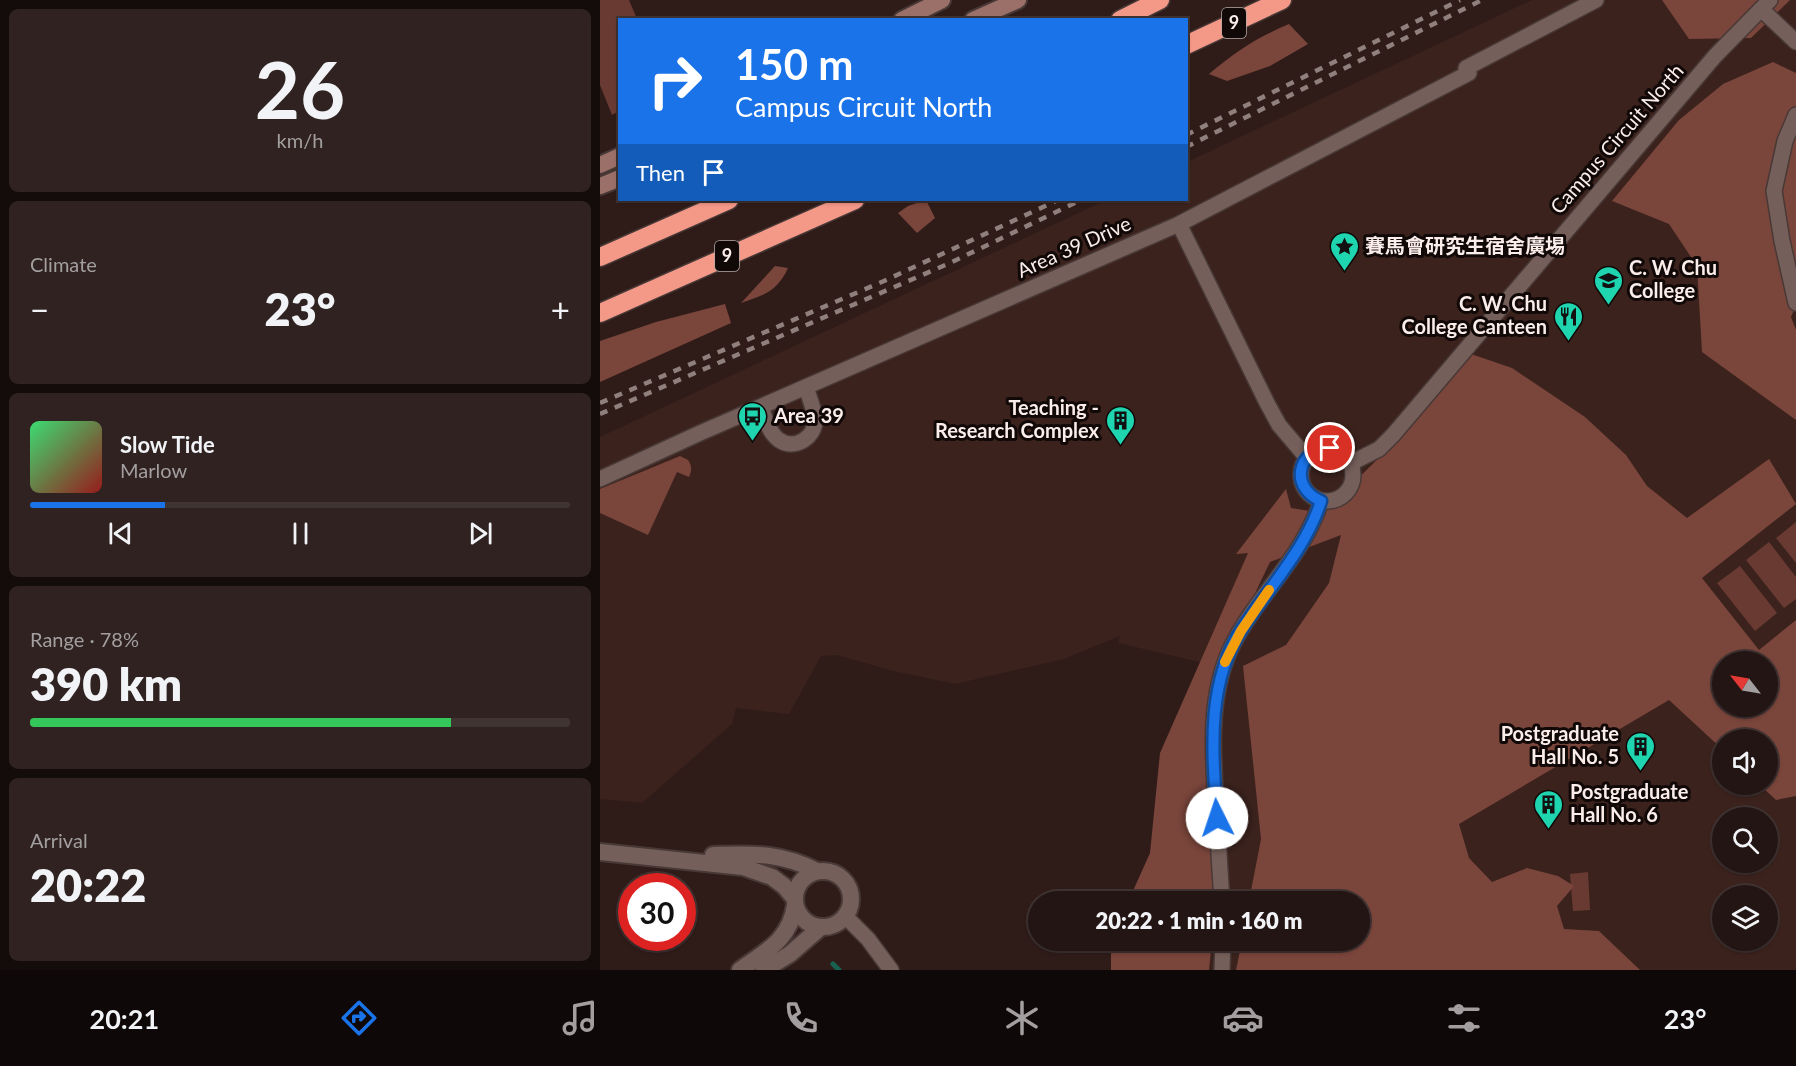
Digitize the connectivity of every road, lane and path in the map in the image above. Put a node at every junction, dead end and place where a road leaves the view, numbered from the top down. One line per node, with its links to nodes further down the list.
1 (942, 0): 7 (main road)
2 (1018, 0): 8 (main road)
3 (1160, 0): 9 (highway)
4 (1282, 0): 11 (highway, 9)
5 (1596, 0): 19 (street, Area 39 Drive)
6 (1766, 4): 10 (street); 26 (street, Campus Circuit North)
7 (906, 18)
8 (978, 18)
9 (1124, 18)
10 (1796, 42)
11 (1188, 44)
12 (1796, 115): 21 (street)
13 (618, 157): 14 (main road)
14 (600, 165)
15 (618, 178): 16 (main road)
16 (600, 186)
17 (727, 201): 20 (highway)
18 (853, 201): 22 (highway, 9)
19 (1179, 224): 23 (street, Area 39 Drive); 25 (street)
20 (600, 256)
21 (1796, 303)
22 (600, 313)
23 (806, 387): 24 (street, Area 39 Drive); 24 (street)
24 (761, 407): 27 (street, Area 39 Drive)
25 (1307, 458): 26 (street); 28 (street)
26 (1351, 463): 28 (street)
27 (600, 479)
28 (1321, 501): 32 (street)
29 (600, 852): 30 (street)
30 (655, 857): 31 (street); 33 (street)
31 (817, 871): 33 (street); 34 (street)
32 (1221, 891)
33 (794, 902): 35 (street); 37 (street)
34 (845, 916): 35 (street); 39 (street)
35 (821, 927): 38 (street)
36 (1223, 951): 40 (street)
37 (740, 970)
38 (764, 970)
39 (891, 970)
40 (1222, 970)

